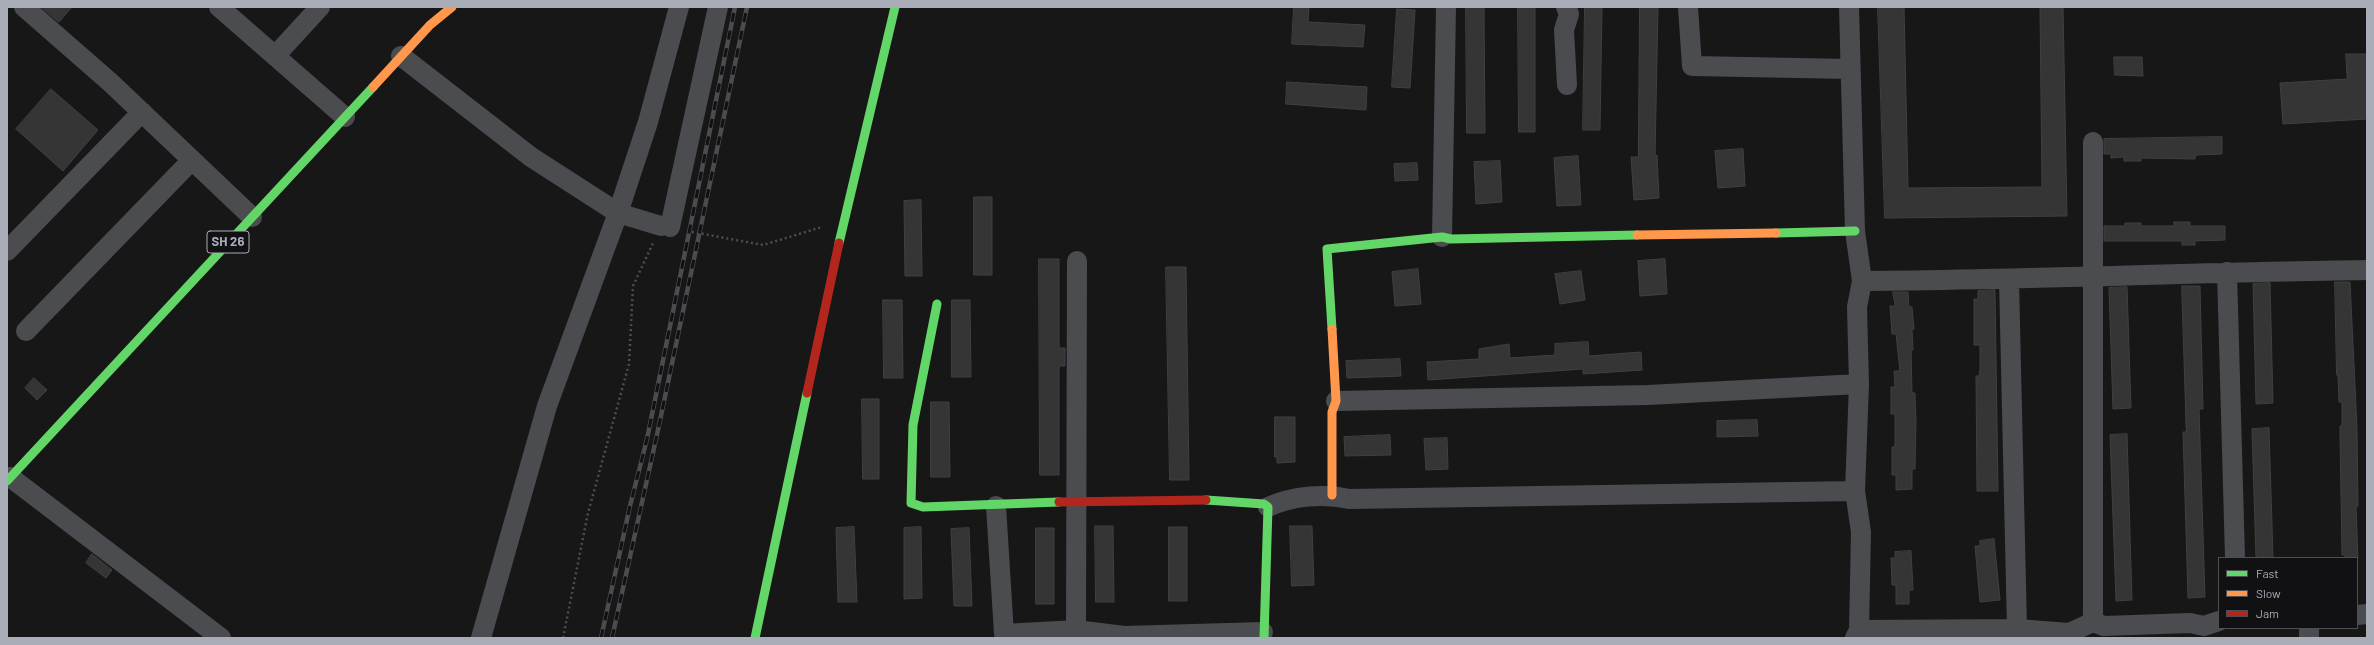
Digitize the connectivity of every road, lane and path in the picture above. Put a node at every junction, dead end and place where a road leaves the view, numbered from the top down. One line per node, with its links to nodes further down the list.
1 (24, 7): 16 (street)
2 (219, 7): 12 (street)
3 (320, 7): 12 (street)
4 (452, 7): 13 (street, SH 26)
5 (679, 7): 20 (street)
6 (718, 7): 23 (street)
7 (895, 7): 22 (street)
8 (1446, 7): 25 (street)
9 (1566, 7): 15 (street)
10 (1688, 7): 14 (street)
11 (1849, 7): 14 (street)
12 (275, 56): 17 (street)
13 (401, 56): 17 (street, SH 26); 20 (street)
14 (1850, 69): 24 (street)
15 (1567, 85)
16 (142, 112): 19 (street); 26 (street)
17 (345, 117): 21 (street, SH 26)
18 (2093, 142): 30 (street)
19 (192, 160): 21 (street); 34 (street)
20 (618, 213): 23 (street); 52 (street)
21 (252, 217): 37 (street, SH 26)
22 (844, 218): 23 (path); 54 (street)
23 (666, 227): 53 (path)
24 (1855, 231): 25 (street); 32 (street)
25 (1442, 237): 36 (street)
26 (7, 251)
27 (1078, 261): 40 (street)
28 (2367, 270): 29 (street)
29 (2227, 272): 30 (street); 43 (street)
30 (2092, 275): 31 (street); 44 (street)
31 (2009, 280): 32 (street); 46 (street)
32 (1862, 281): 35 (street)
33 (937, 304): 41 (street)
34 (26, 331)
35 (1859, 384): 36 (street); 38 (street)
36 (1336, 401): 39 (street)
37 (9, 479): 51 (street)
38 (1855, 491): 39 (street); 48 (street)
39 (1332, 495): 42 (street)
40 (1076, 501): 41 (street); 42 (street); 47 (street)
41 (996, 506): 47 (street)
42 (1268, 507): 49 (street)
43 (2235, 557)
44 (2094, 622): 45 (street); 50 (street)
45 (2209, 628)
46 (2017, 629): 48 (street); 50 (street)
47 (1076, 630): 49 (street)
48 (1857, 634)
49 (1264, 635)
50 (2069, 636)
51 (221, 638)
52 (481, 638)
53 (563, 638)
54 (755, 638)

